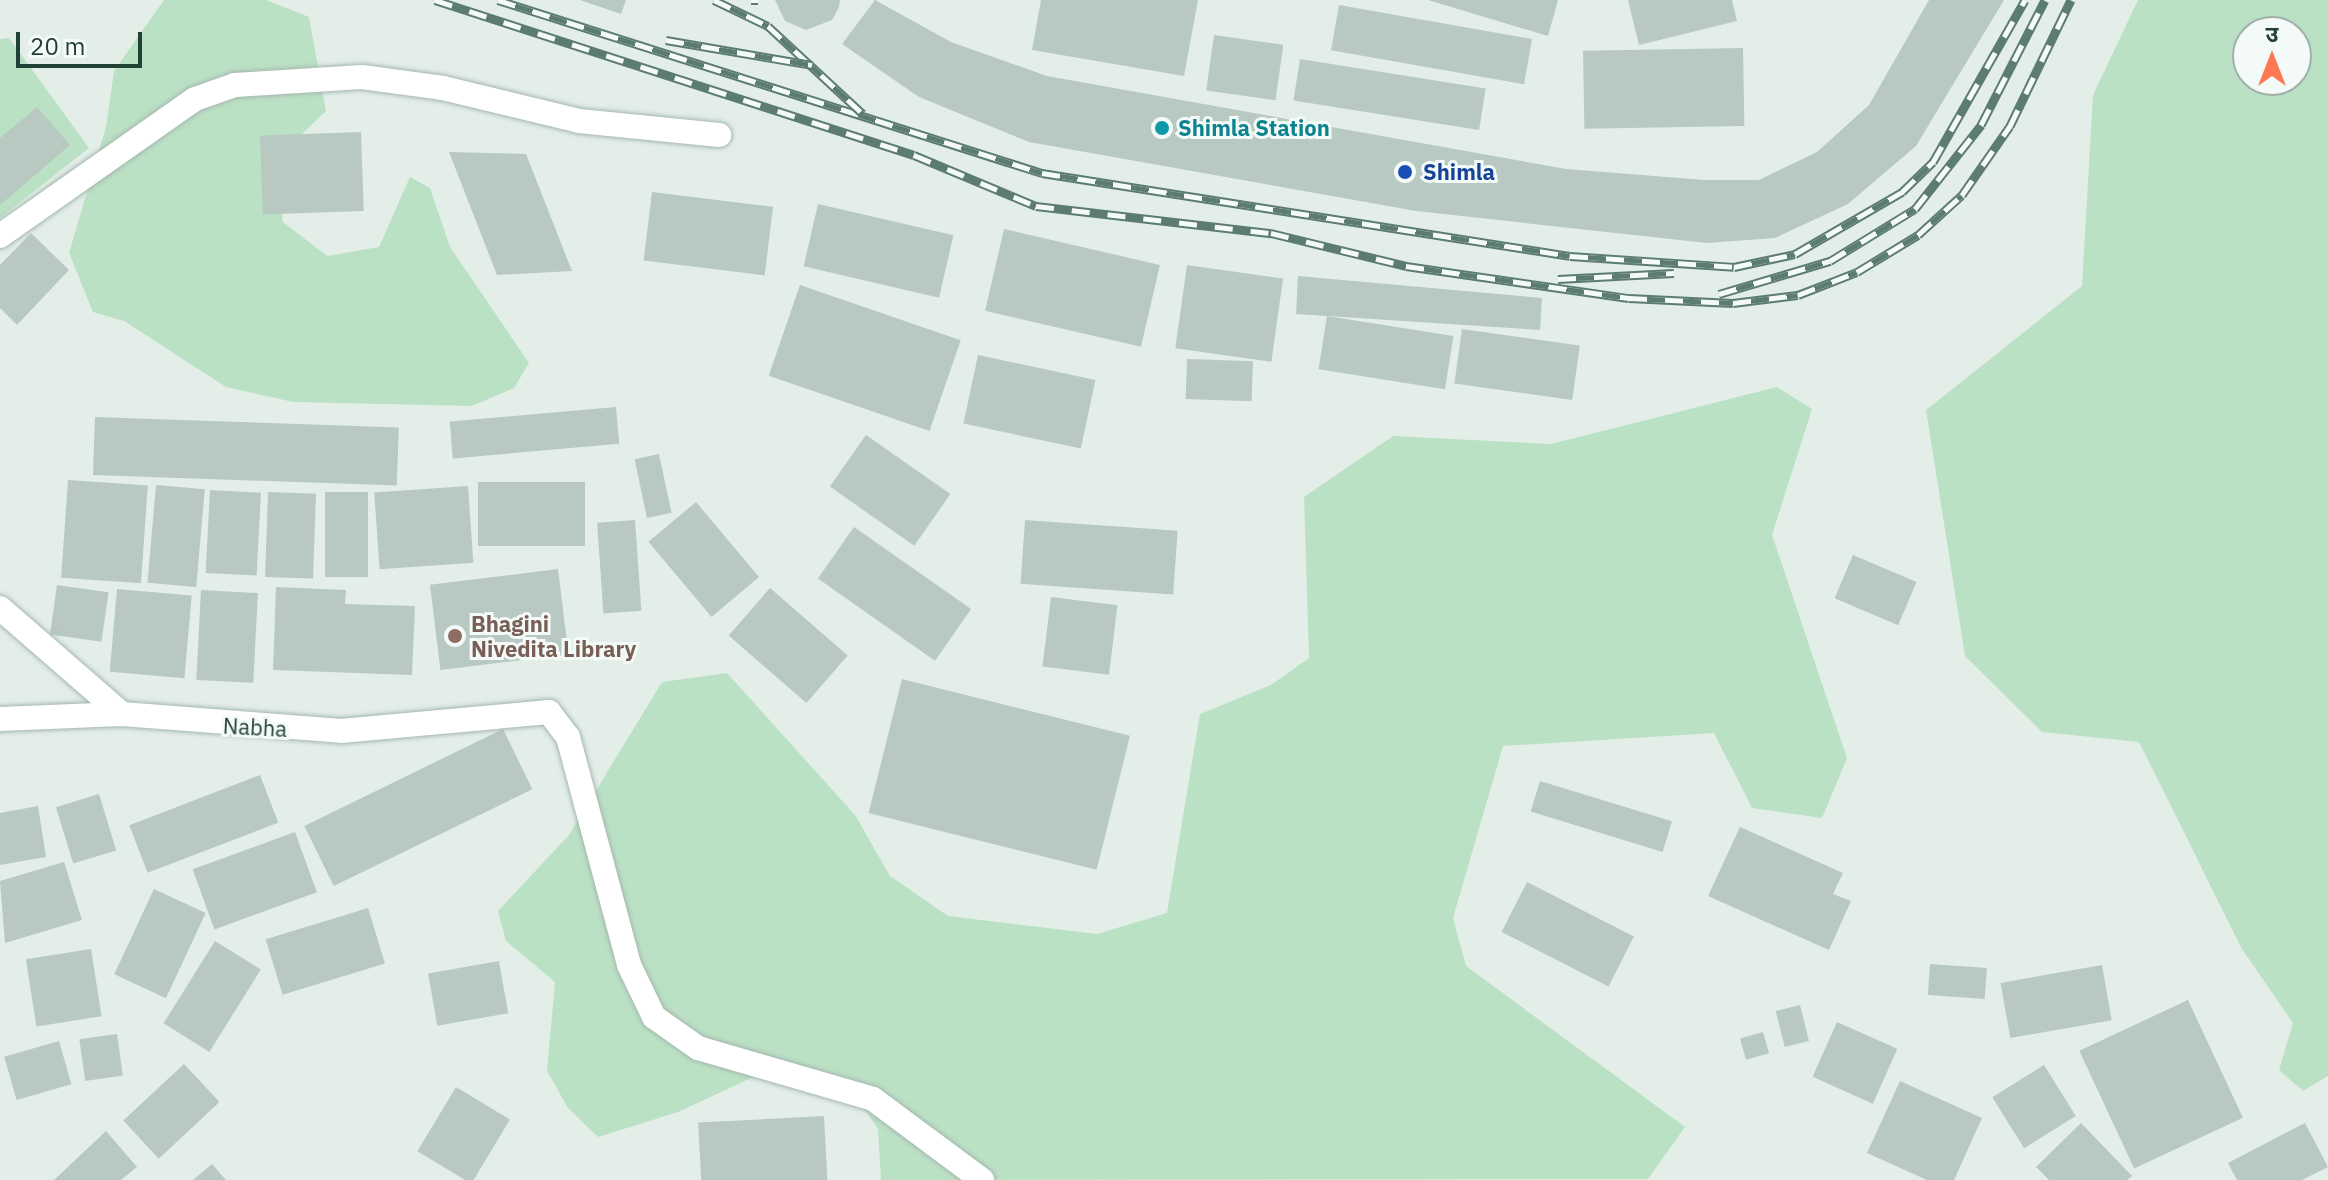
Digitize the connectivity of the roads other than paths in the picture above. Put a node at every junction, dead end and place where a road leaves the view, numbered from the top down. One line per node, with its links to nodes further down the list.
1 (719, 135): 2 (street)
2 (0, 236)
3 (0, 608): 4 (street)
4 (122, 714): 5 (street, Nabha); 6 (street, Nabha)
5 (0, 719)
6 (982, 1180)

